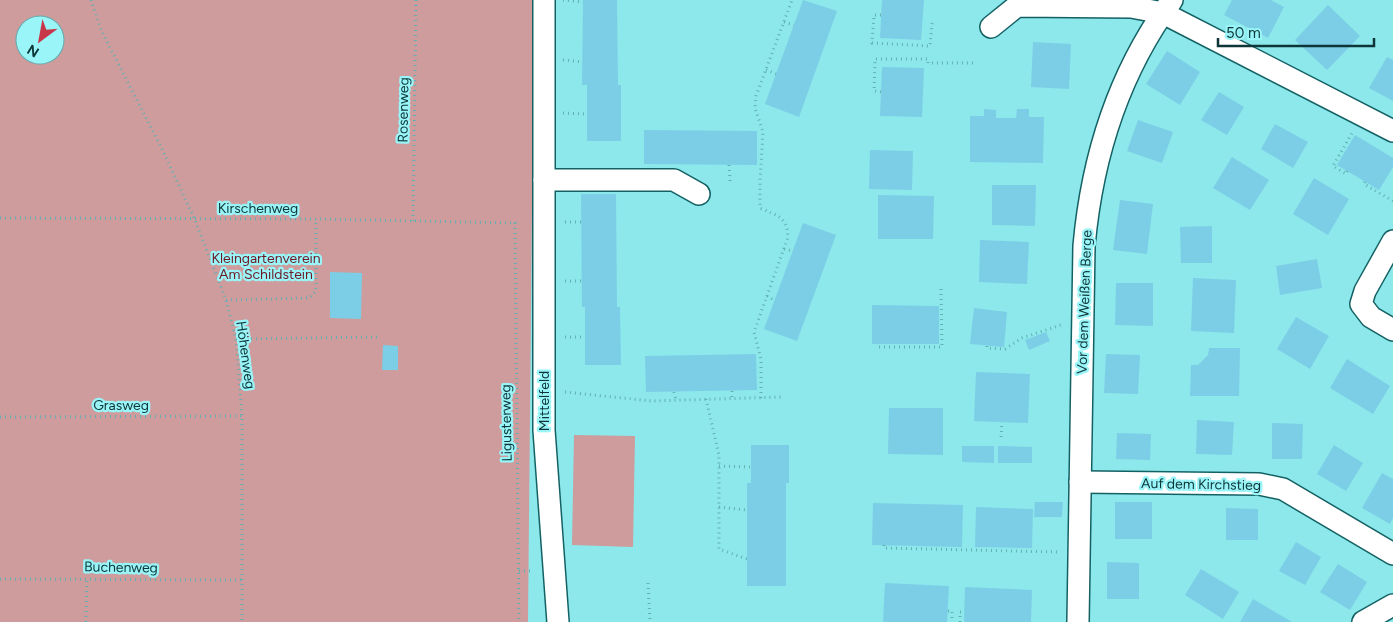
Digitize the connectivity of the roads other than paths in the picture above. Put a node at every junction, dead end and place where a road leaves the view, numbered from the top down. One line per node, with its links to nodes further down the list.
1 (544, 0): 5 (street, Mittelfeld)
2 (1168, 6): 3 (street); 4 (street); 9 (street, Vor dem Weißen Berge)
3 (991, 27)
4 (1393, 131)
5 (544, 180): 6 (street); 12 (street, Mittelfeld)
6 (699, 194)
7 (1393, 241): 8 (street)
8 (1393, 330)
9 (1080, 482): 10 (street, Auf dem Kirchstieg); 13 (street, Vor dem Weißen Berge)
10 (1393, 554)
11 (1393, 605): 14 (street)
12 (558, 622)
13 (1078, 622)
14 (1363, 622)

